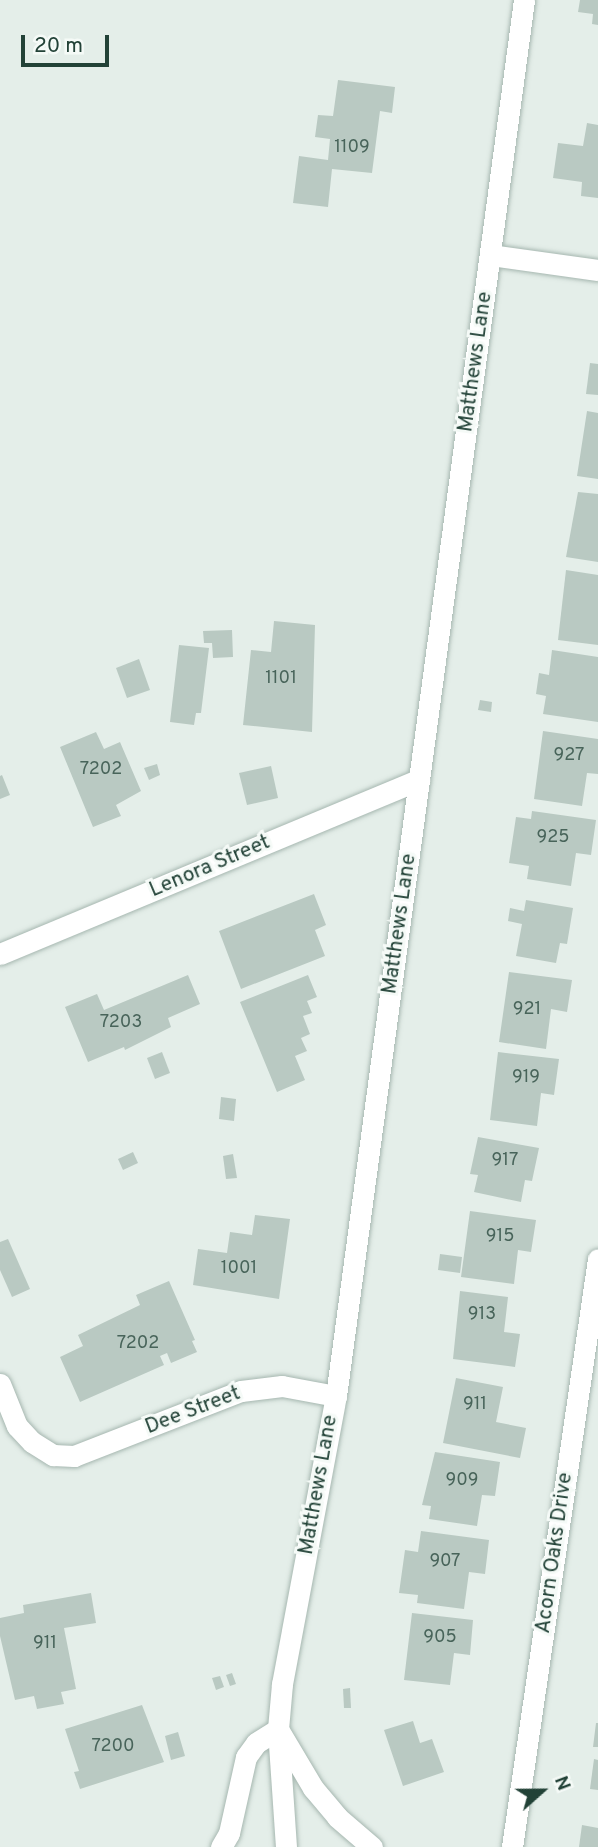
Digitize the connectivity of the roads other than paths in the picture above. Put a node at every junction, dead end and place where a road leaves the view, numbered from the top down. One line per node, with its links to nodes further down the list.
1 (524, 0): 2 (street, Matthews Lane)
2 (491, 254): 3 (street); 4 (street, Matthews Lane)
3 (598, 270)
4 (419, 780): 5 (street, Lenora Street); 8 (street, Matthews Lane)
5 (0, 954)
6 (598, 1259): 13 (street, Acorn Oaks Drive)
7 (0, 1384): 8 (street, Dee Street)
8 (336, 1396): 9 (street, Matthews Lane)
9 (278, 1729): 10 (street); 11 (street, Matthews Lane); 12 (street)
10 (221, 1847)
11 (286, 1847)
12 (372, 1847)
13 (512, 1847)

